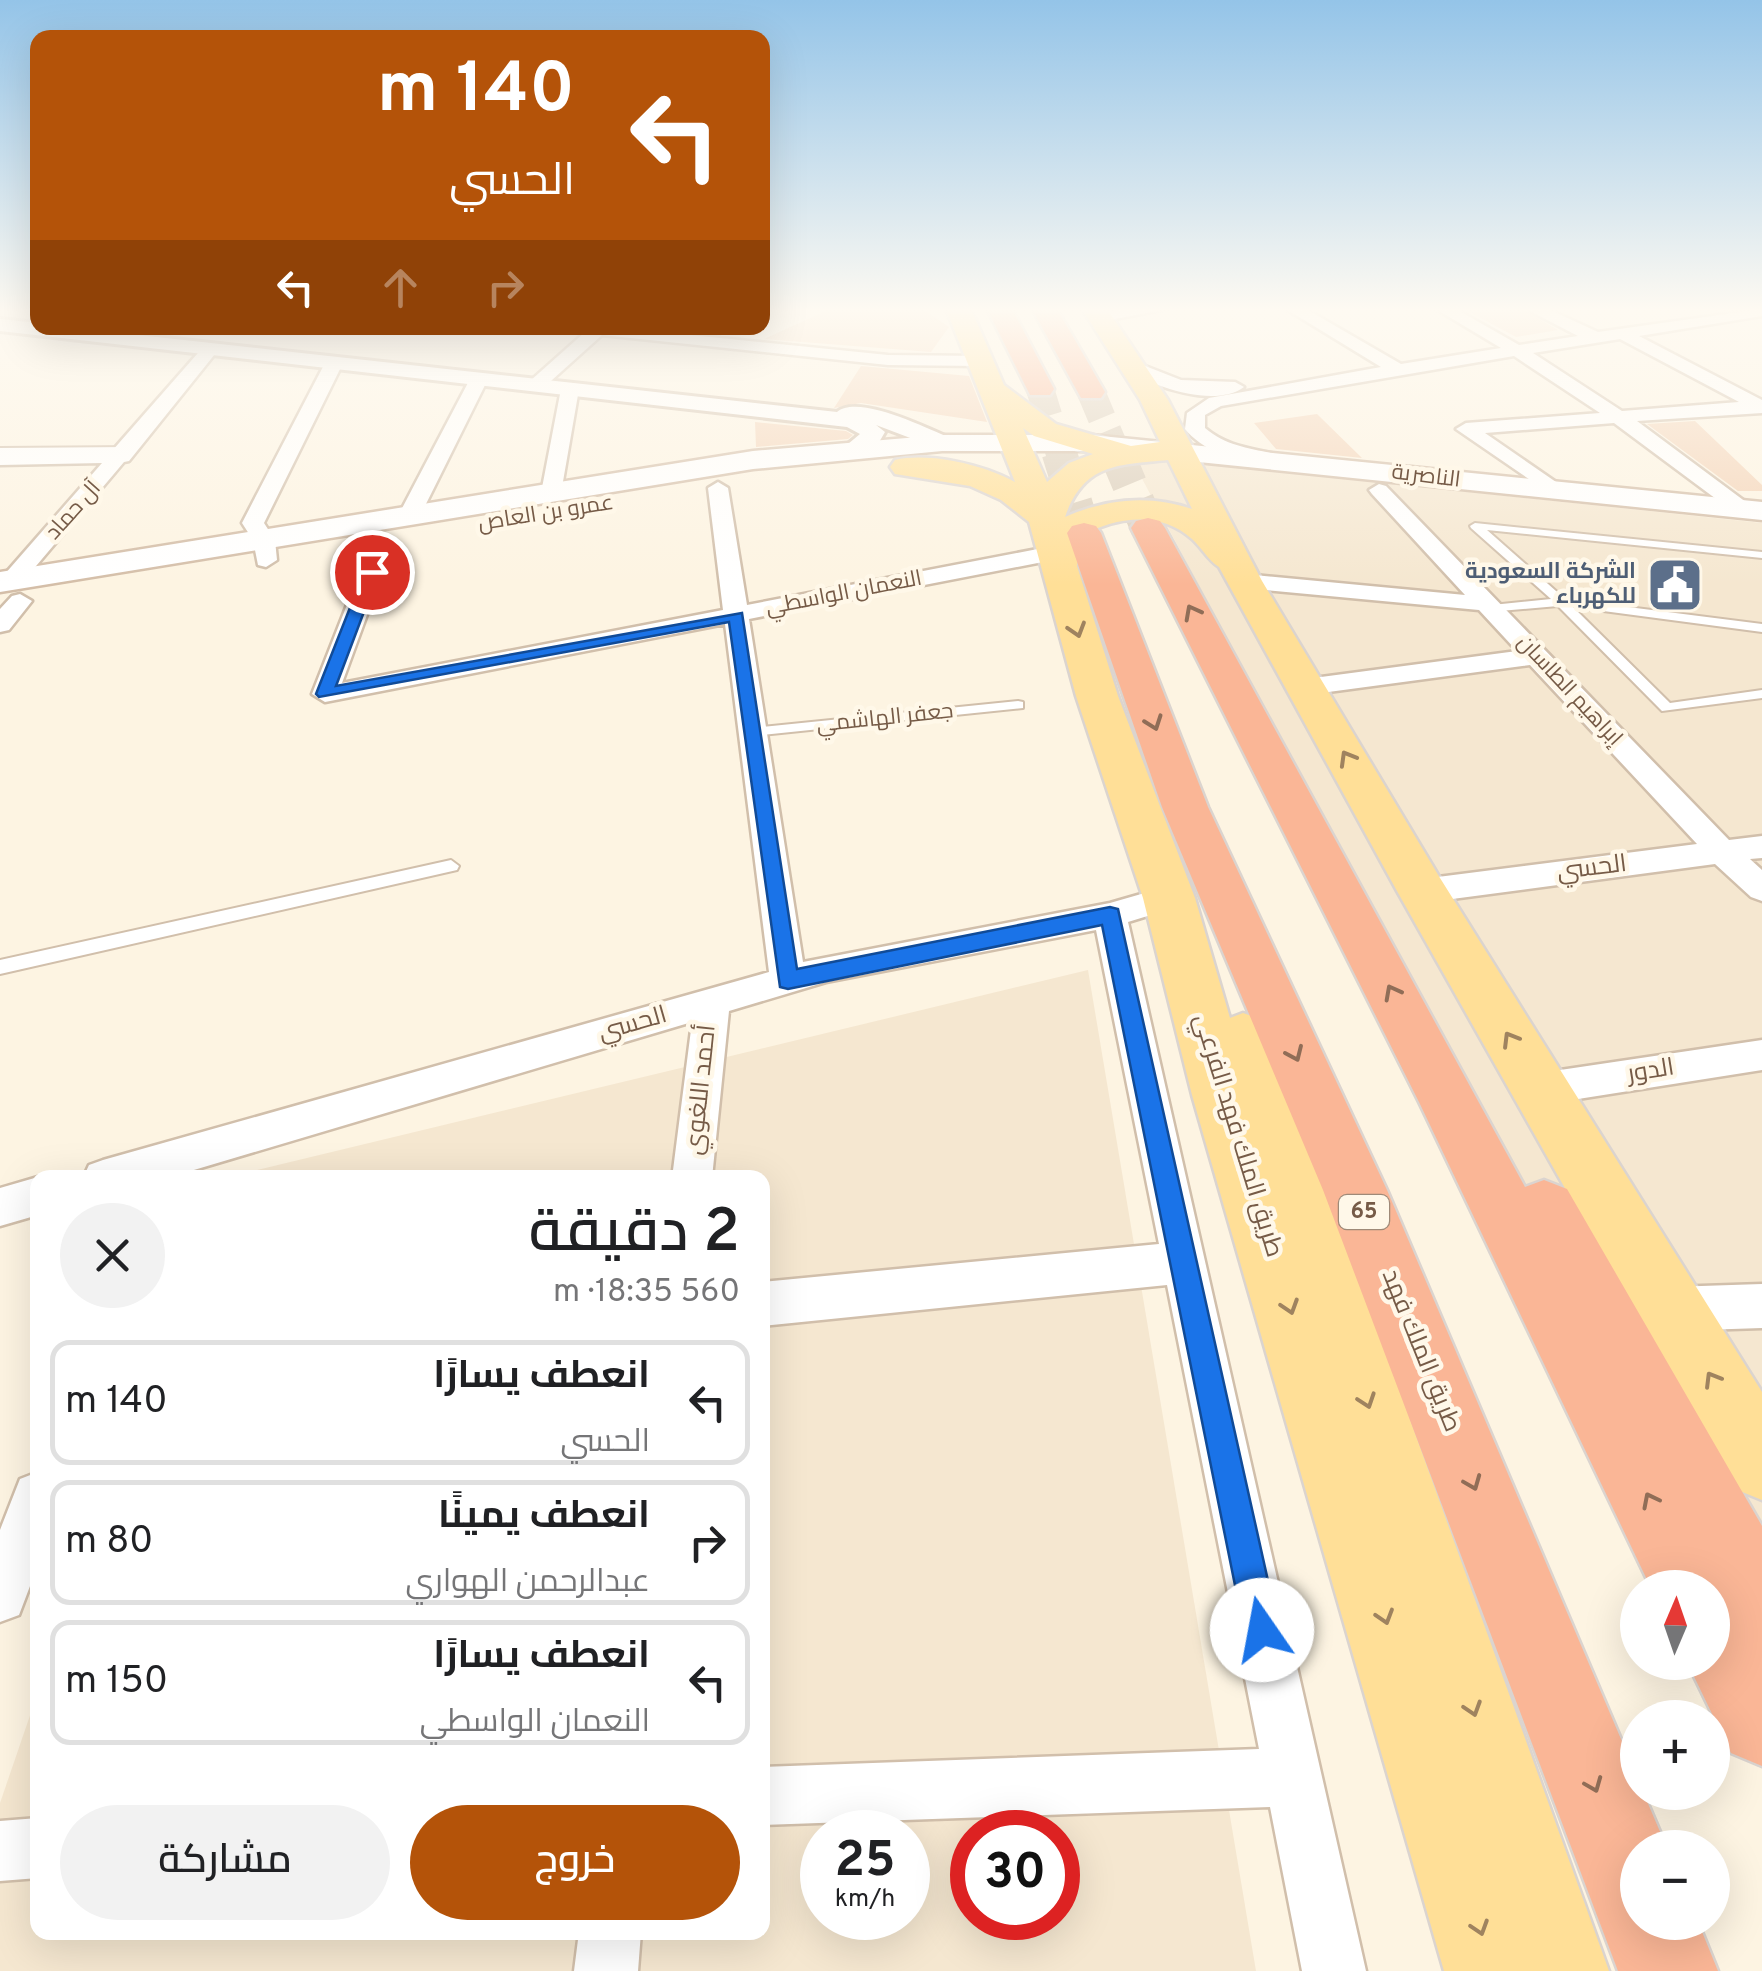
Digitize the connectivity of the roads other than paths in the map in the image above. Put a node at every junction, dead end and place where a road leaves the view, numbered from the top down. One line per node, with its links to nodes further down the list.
1 (162, 401): 25 (street, آل حماد)
2 (315, 401): 38 (street)
3 (468, 401): 33 (street)
4 (568, 401): 31 (street)
5 (669, 401): 22 (street)
6 (730, 401): 21 (street)
7 (981, 401): 28 (main road, عمرو بن العاص)
8 (984, 401): 21 (main road, عمرو بن العاص)
9 (998, 401): 21 (main road)
10 (1011, 401): 37 (main road, طريق الملك فهد الفرعي)
11 (1021, 401): 26 (main road)
12 (1029, 401): 26 (main road)
13 (1040, 401): 14 (main road)
14 (1120, 401)
15 (1134, 401): 26 (main road)
16 (1142, 401): 24 (main road)
17 (1228, 401): 24 (street)
18 (1596, 401): 20 (street)
19 (1761, 406): 20 (street)
20 (1622, 418): 32 (street); 34 (street)
21 (942, 443): 22 (main road, عمرو بن العاص)
22 (854, 449): 31 (main road, عمرو بن العاص)
23 (0, 451): 25 (lane)
24 (1173, 451): 26 (main road); 26 (main road, الناصرية); 30 (main road, الناصرية); 32 (main road, الناصرية); 40 (main road)
25 (125, 453): 27 (street); 41 (street, آل حماد)
26 (1094, 454): 37 (main road); 40 (main road)
27 (0, 459)
28 (906, 467): 29 (main road, عمرو بن العاص); 37 (main road)
29 (718, 488): 36 (main road, عمرو بن العاص); 44 (street)
30 (1379, 490): 34 (main road, الناصرية); 43 (street, إبراهيم الطاسان)
31 (552, 493): 33 (main road, عمرو بن العاص)
32 (1562, 493): 34 (main road, الناصرية)
33 (409, 516): 38 (main road, عمرو بن العاص)
34 (1757, 516)
35 (1148, 528): 64 (highway, one-way to 35)
36 (383, 541): 38 (main road, عمرو بن العاص); 44 (street, النعمان الواسطي)
37 (1060, 544): 40 (main road); 44 (street, النعمان الواسطي); 51 (highway, طريق الملك فهد / 65, one-way to 51); 57 (main road, طريق الملك فهد الفرعي, one-way to 57)
38 (265, 550): 41 (main road, عمرو بن العاص)
39 (1762, 555): 42 (lane)
40 (1238, 569): 43 (street); 47 (main road)
41 (6, 598)
42 (1561, 602): 43 (lane); 45 (lane); 48 (lane)
43 (1490, 607): 46 (street, إبراهيم الطاسان)
44 (736, 616): 50 (street)
45 (1762, 628)
46 (1537, 656): 47 (street); 53 (street, إبراهيم الطاسان)
47 (1306, 687): 56 (main road, one-way to 47)
48 (1762, 694)
49 (1018, 705): 50 (lane, جعفر الهاشمي)
50 (752, 732): 60 (street)
51 (1185, 808): 83 (highway, طريق الملك فهد / 65, one-way to 83); 90 (main road, one-way to 90)
52 (1762, 847): 53 (street, الحسي)
53 (1722, 852): 55 (street, إبراهيم الطاسان); 56 (street, الحسي)
54 (451, 866): 59 (lane)
55 (1762, 890)
56 (1422, 892): 63 (main road, one-way to 56)
57 (1169, 898): 58 (street, الحسي); 89 (main road, طريق الملك فهد الفرعي, one-way to 89)
58 (1110, 915): 60 (street, الحسي); 69 (street)
59 (0, 967)
60 (788, 980): 61 (street, الحسي)
61 (712, 1002): 65 (street, الحسي); 66 (street, أحمد اللغوي)
62 (1762, 1055): 63 (street, الدور)
63 (1540, 1088): 72 (main road)
64 (1442, 1089): 75 (highway, one-way to 64); 77 (highway)
65 (162, 1168)
66 (693, 1170)
67 (30, 1198): 68 (street)
68 (0, 1207)
69 (1184, 1262): 70 (street); 80 (street)
70 (770, 1303)
71 (1762, 1306): 72 (street)
72 (1670, 1310): 73 (main road, one-way to 72)
73 (1762, 1462)
74 (30, 1518): 76 (street)
75 (1685, 1570)
76 (0, 1596)
77 (1762, 1606)
78 (1730, 1659): 79 (highway)
79 (1762, 1722)
80 (1293, 1778): 81 (street); 88 (street)
81 (770, 1796)
82 (30, 1849): 84 (street)
83 (1620, 1849)
84 (0, 1851)
85 (609, 1940): 87 (street)
86 (1656, 1940): 91 (highway)
87 (606, 1971)
88 (1334, 1971)
89 (1494, 1971)
90 (1558, 1971)
91 (1668, 1971)

